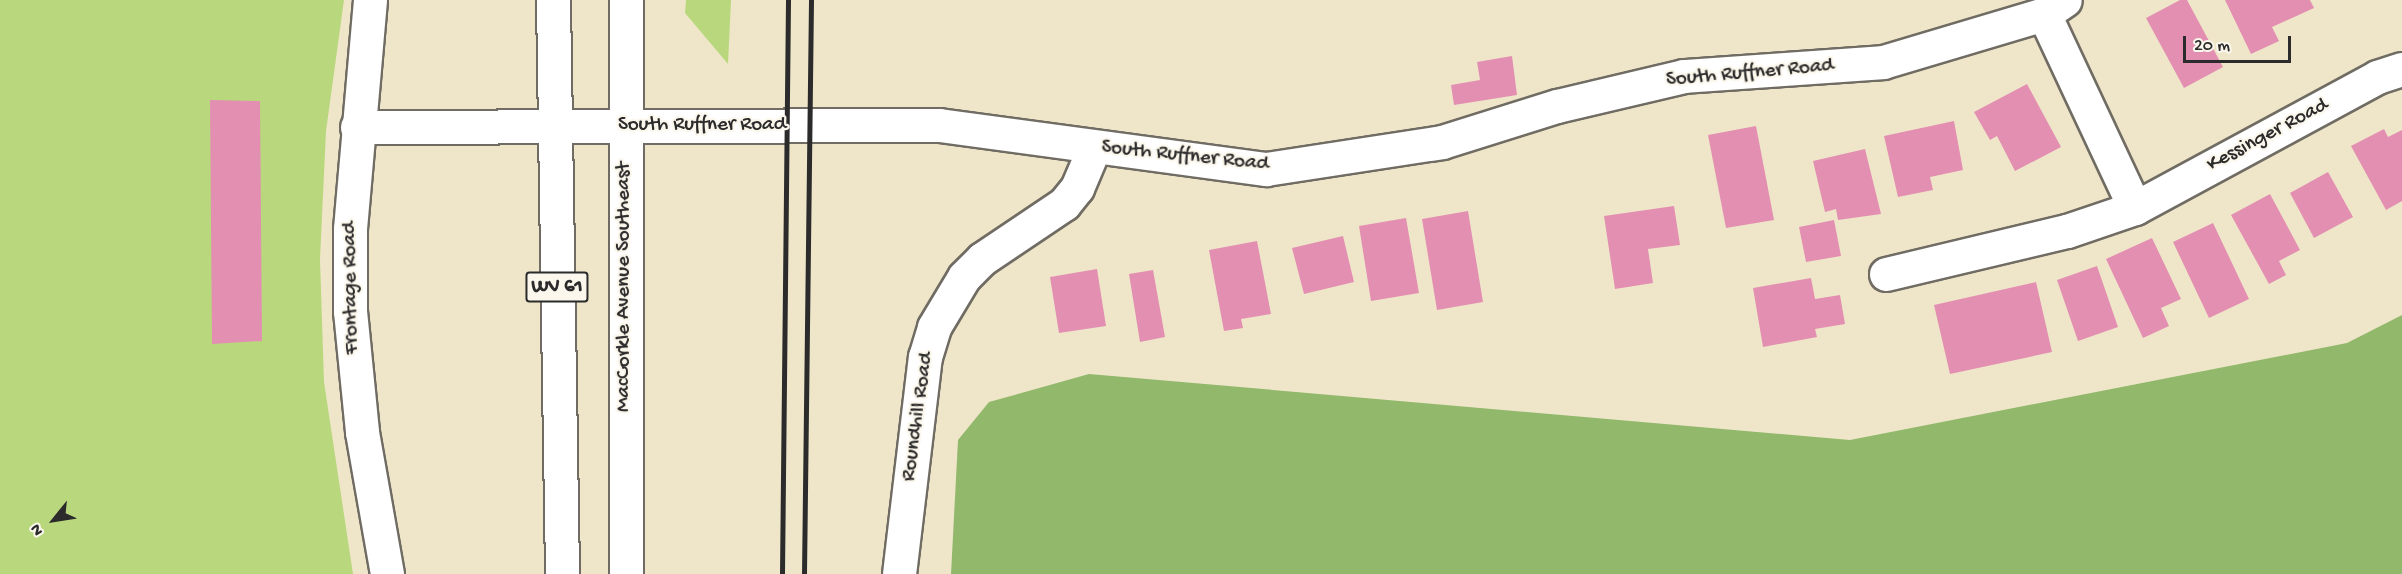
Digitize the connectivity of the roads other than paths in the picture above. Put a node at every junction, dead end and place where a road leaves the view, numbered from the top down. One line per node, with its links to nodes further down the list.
1 (370, 0): 8 (street, Frontage Road)
2 (553, 0): 6 (street, WV 61)
3 (626, 0): 7 (street, MacCorkle Avenue Southeast)
4 (2054, 7): 9 (street, South Ruffner Road); 10 (street)
5 (2402, 69): 10 (street, Kessinger Road)
6 (554, 126): 7 (street, South Ruffner Road); 8 (street, South Ruffner Road); 13 (street, WV 61)
7 (624, 126): 9 (street, South Ruffner Road); 14 (street, MacCorkle Avenue Southeast)
8 (357, 127): 12 (street, Frontage Road)
9 (1094, 148): 15 (street, Roundhill Road)
10 (2135, 208): 11 (street, Kessinger Road)
11 (1886, 274)
12 (387, 574)
13 (562, 574)
14 (626, 574)
15 (899, 574)

